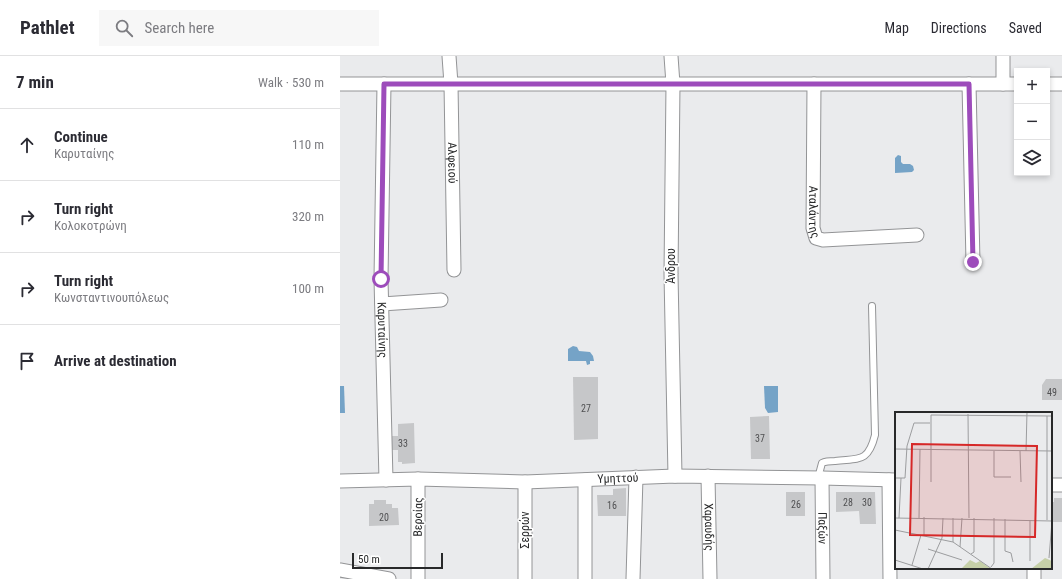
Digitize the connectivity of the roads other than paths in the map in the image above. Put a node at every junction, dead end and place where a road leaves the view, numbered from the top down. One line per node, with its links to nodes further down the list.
1 (449, 56): 6 (street, Αλφειού)
2 (671, 56): 7 (street, Άνδρου)
3 (1003, 56): 10 (street)
4 (340, 84): 5 (street)
5 (384, 84): 6 (street); 18 (street, Καρυταίνης)
6 (451, 84): 7 (street); 16 (street, Αλφειού)
7 (673, 84): 8 (street); 20 (street, Άνδρου)
8 (814, 84): 9 (street); 14 (street, Αταλάντης)
9 (969, 84): 10 (street); 15 (street)
10 (1003, 84): 11 (street)
11 (1014, 84)
12 (1050, 84): 13 (street)
13 (1062, 84)
14 (917, 235)
15 (973, 262)
16 (454, 270)
17 (441, 300): 18 (street)
18 (382, 304): 25 (street, Καρυταίνης)
19 (872, 306): 24 (lane)
20 (675, 476): 21 (street, Υμηττού); 22 (street, Υμηττού)
21 (708, 476): 24 (street, Υμηττού); 38 (street, Χαραυδής)
22 (636, 477): 26 (street, Υμηττού); 37 (street)
23 (418, 478): 25 (street, Υμηττού); 29 (street, Υμηττού); 34 (street, Βεροίας)
24 (820, 478): 27 (street, Υμηττού); 39 (street, Παξών)
25 (386, 480): 28 (street, Υμηττού)
26 (585, 480): 29 (street, Υμηττού); 36 (street)
27 (892, 480): 40 (street)
28 (340, 481)
29 (525, 482): 35 (street, Σερρών)
30 (1062, 484): 31 (street)
31 (1052, 485)
32 (340, 570): 33 (street)
33 (389, 579)
34 (418, 579)
35 (525, 579)
36 (585, 579)
37 (633, 579)
38 (710, 579)
39 (823, 579)
40 (890, 579)

